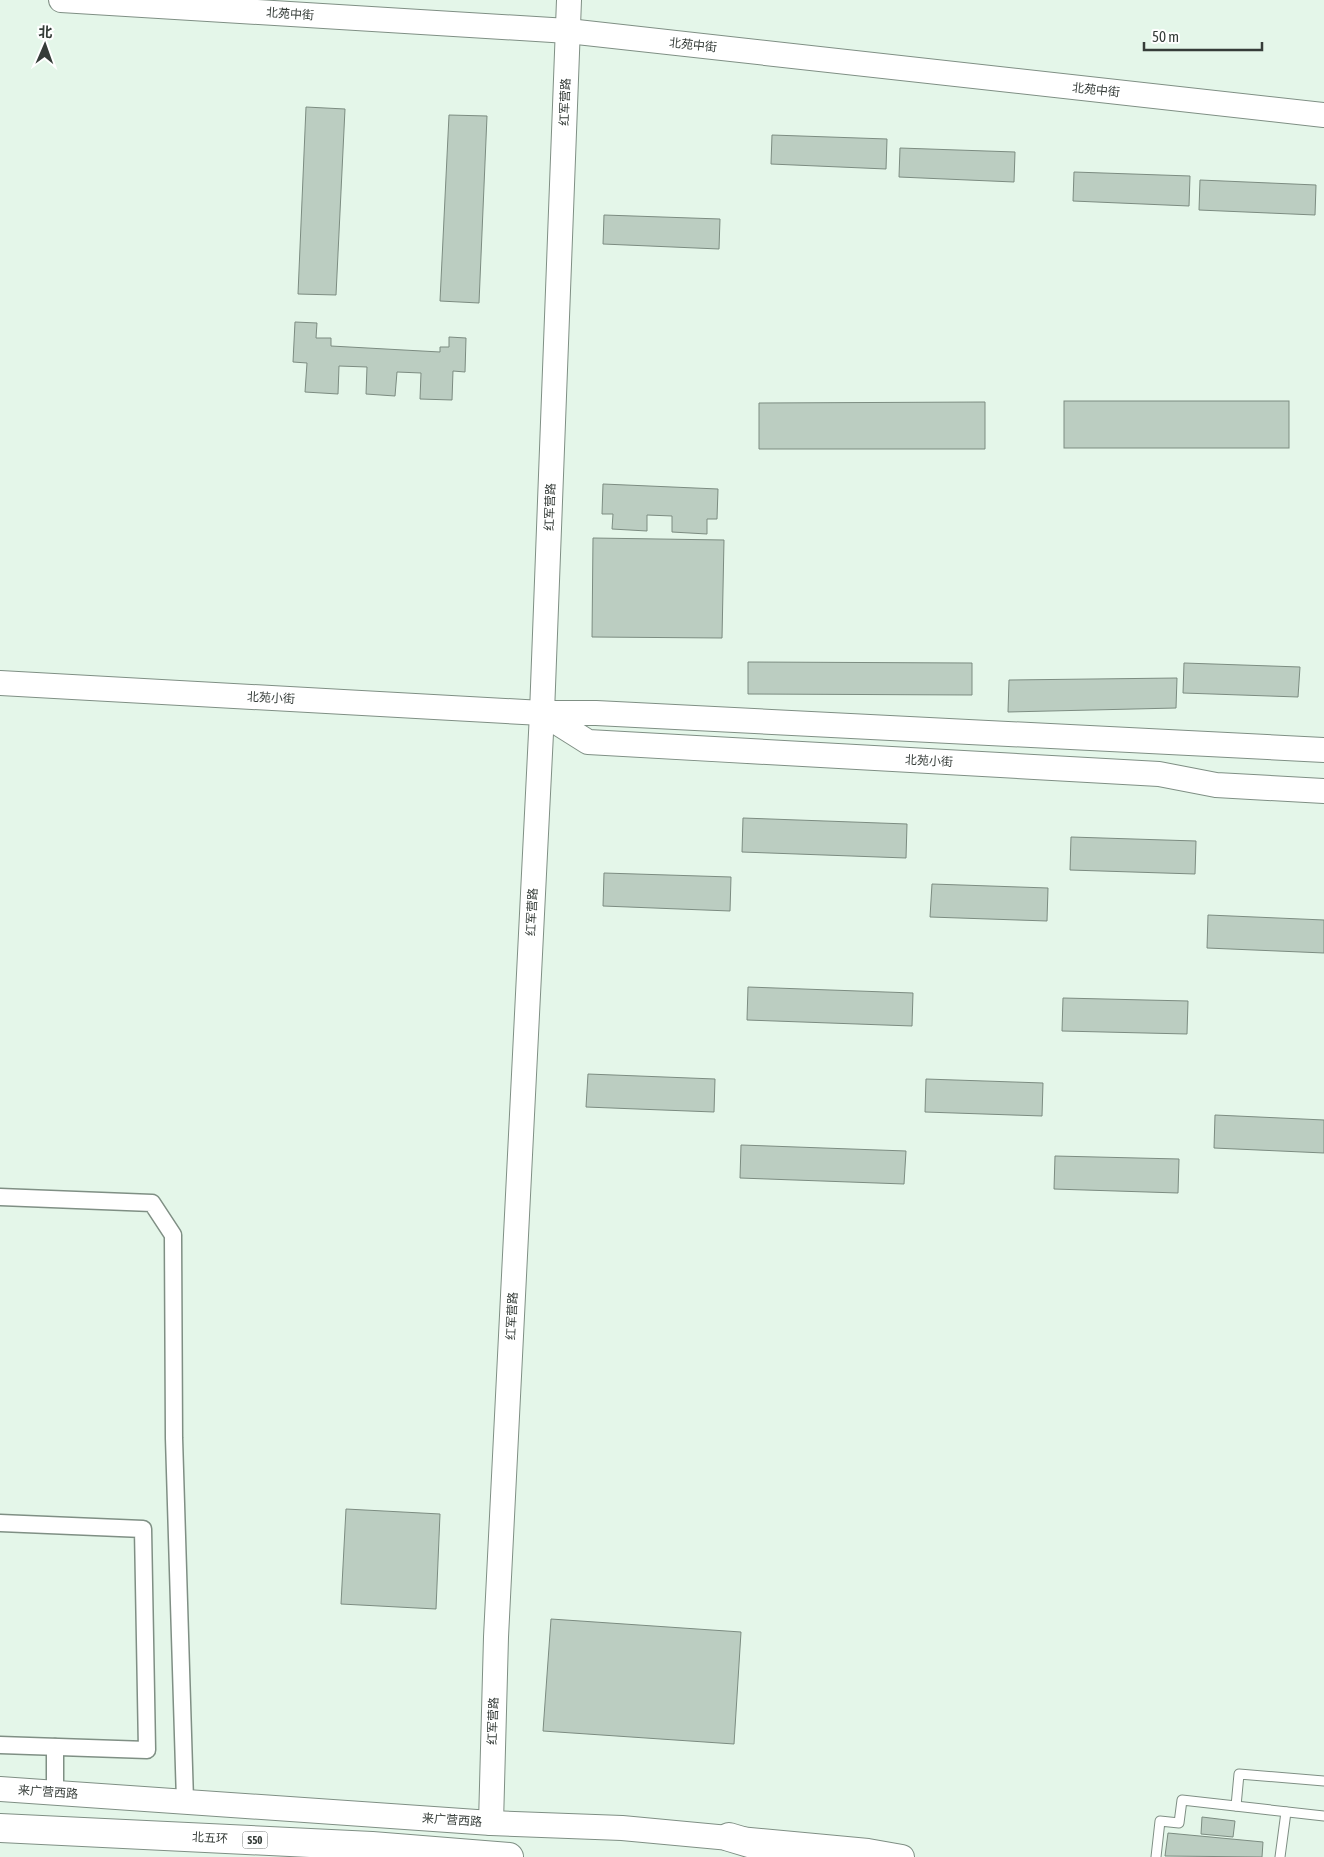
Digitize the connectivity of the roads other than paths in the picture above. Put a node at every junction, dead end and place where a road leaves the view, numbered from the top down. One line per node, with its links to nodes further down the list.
1 (61, 0): 3 (street, 北苑中街)
2 (569, 0): 3 (street, 红军营路)
3 (568, 31): 4 (street, 北苑中街); 6 (street, 红军营路)
4 (1324, 115)
5 (0, 683): 6 (street, 北苑小街)
6 (542, 713): 7 (street, 北苑小街); 8 (street, 北苑小街); 20 (street, 红军营路)
7 (1324, 750)
8 (1324, 791)
9 (0, 1197): 16 (street)
10 (0, 1523): 12 (street)
11 (0, 1745): 12 (street)
12 (55, 1747): 15 (street)
13 (1324, 1782): 17 (lane)
14 (0, 1789): 15 (street, 来广营西路)
15 (55, 1793): 16 (street, 来广营西路)
16 (184, 1801): 20 (street, 来广营西路)
17 (1236, 1806): 18 (lane); 26 (lane)
18 (1286, 1812): 19 (lane); 27 (lane)
19 (1324, 1816)
20 (491, 1823): 22 (street, 来广营西路)
21 (0, 1828): 23 (highway, 北五环 / S50)
22 (729, 1837): 24 (highway); 25 (street, 来广营西路)
23 (509, 1857)
24 (796, 1857)
25 (902, 1857)
26 (1156, 1857)
27 (1280, 1857)

